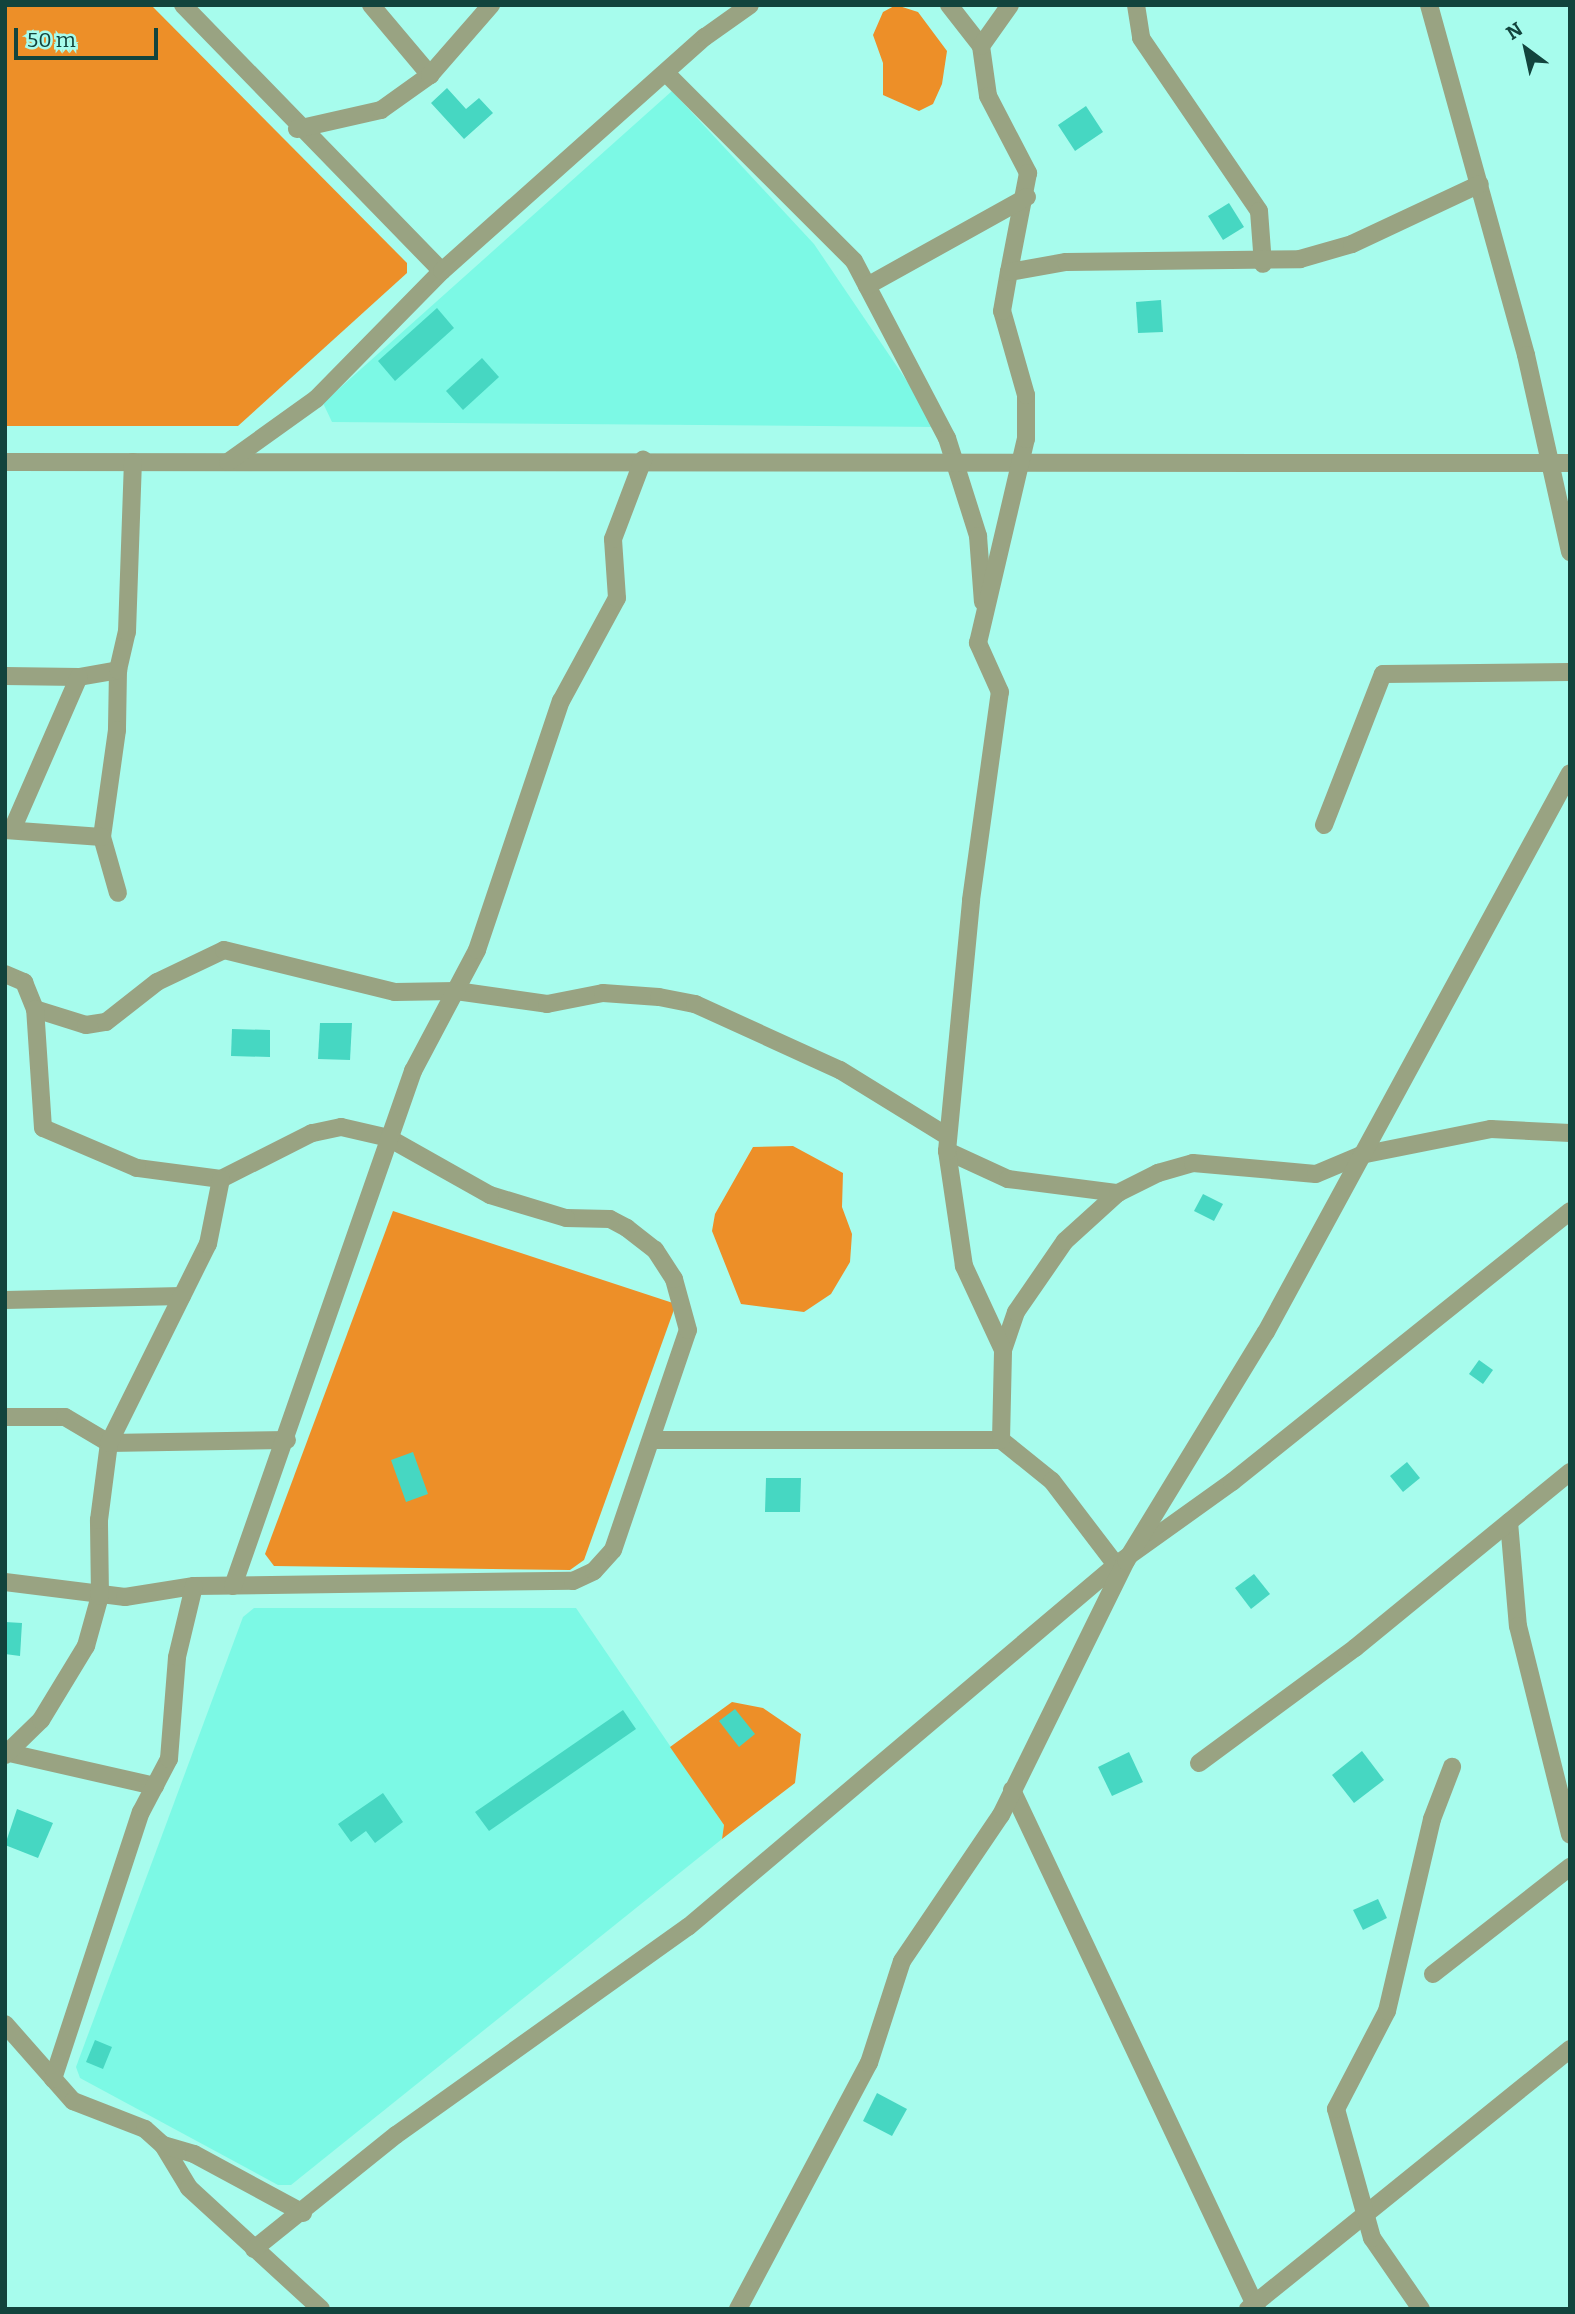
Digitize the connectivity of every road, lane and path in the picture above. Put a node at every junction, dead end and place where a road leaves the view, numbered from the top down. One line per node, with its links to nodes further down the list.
1 (183, 5): 12 (street)
2 (371, 5): 11 (street)
3 (491, 5): 11 (street)
4 (750, 5): 10 (street)
5 (949, 5): 9 (street)
6 (1010, 5): 9 (street)
7 (1136, 5): 15 (street)
8 (1429, 5): 13 (street)
9 (981, 46): 14 (street)
10 (667, 74): 16 (street); 18 (street)
11 (430, 75): 12 (street)
12 (297, 129): 16 (street)
13 (1480, 184): 15 (street); 25 (street)
14 (1027, 197): 17 (street); 18 (street)
15 (1262, 264): 17 (street)
16 (442, 271): 24 (street)
17 (1009, 272): 20 (street)
18 (867, 286): 19 (street)
19 (954, 459): 20 (street); 21 (street); 28 (street)
20 (1022, 459): 25 (street); 28 (street)
21 (643, 460): 24 (street); 39 (street)
22 (5, 462): 23 (street)
23 (133, 462): 24 (street); 29 (street)
24 (228, 462)
25 (1549, 463): 26 (street); 27 (street)
26 (1570, 463)
27 (1570, 552)
28 (984, 616): 43 (street)
29 (118, 670): 32 (street); 36 (street)
30 (1570, 672): 34 (street)
31 (5, 676): 32 (street)
32 (79, 677): 35 (street)
33 (1570, 773): 44 (street)
34 (1324, 825)
35 (8, 830): 36 (street)
36 (102, 836): 37 (street)
37 (118, 893)
38 (5, 974): 40 (street)
39 (456, 991): 40 (street); 42 (street); 43 (street)
40 (35, 1009): 45 (street)
41 (1570, 1133): 44 (street)
42 (389, 1138): 45 (street); 52 (street); 53 (street)
43 (947, 1143): 46 (street); 50 (street)
44 (1361, 1155): 46 (street); 58 (street)
45 (221, 1179): 48 (street)
46 (1118, 1193): 50 (street)
47 (1570, 1211): 58 (street)
48 (182, 1296): 49 (street); 55 (street)
49 (5, 1300)
50 (1003, 1350): 54 (street)
51 (5, 1417): 55 (street)
52 (287, 1440): 55 (street); 61 (street)
53 (652, 1440): 54 (street); 61 (street)
54 (1001, 1440): 58 (street)
55 (109, 1443): 62 (street)
56 (1570, 1472): 57 (street)
57 (1509, 1522): 64 (street); 68 (street)
58 (1121, 1563): 67 (street); 75 (street)
59 (5, 1582): 62 (street)
60 (194, 1586): 61 (street); 62 (street); 66 (street)
61 (233, 1586)
62 (100, 1596): 63 (street)
63 (6, 1753): 66 (street)
64 (1199, 1763)
65 (1452, 1767): 76 (street)
66 (155, 1786): 73 (street)
67 (1012, 1790): 78 (street); 80 (street)
68 (1570, 1836)
69 (1570, 1867): 70 (street)
70 (1433, 1974)
71 (5, 2024): 73 (street)
72 (1570, 2049): 76 (street)
73 (53, 2079): 74 (street)
74 (163, 2145): 75 (street); 77 (street)
75 (303, 2213): 77 (street)
76 (1364, 2216): 78 (street); 81 (street)
77 (254, 2249): 79 (street)
78 (1253, 2307)
79 (321, 2309)
80 (738, 2309)
81 (1421, 2309)

